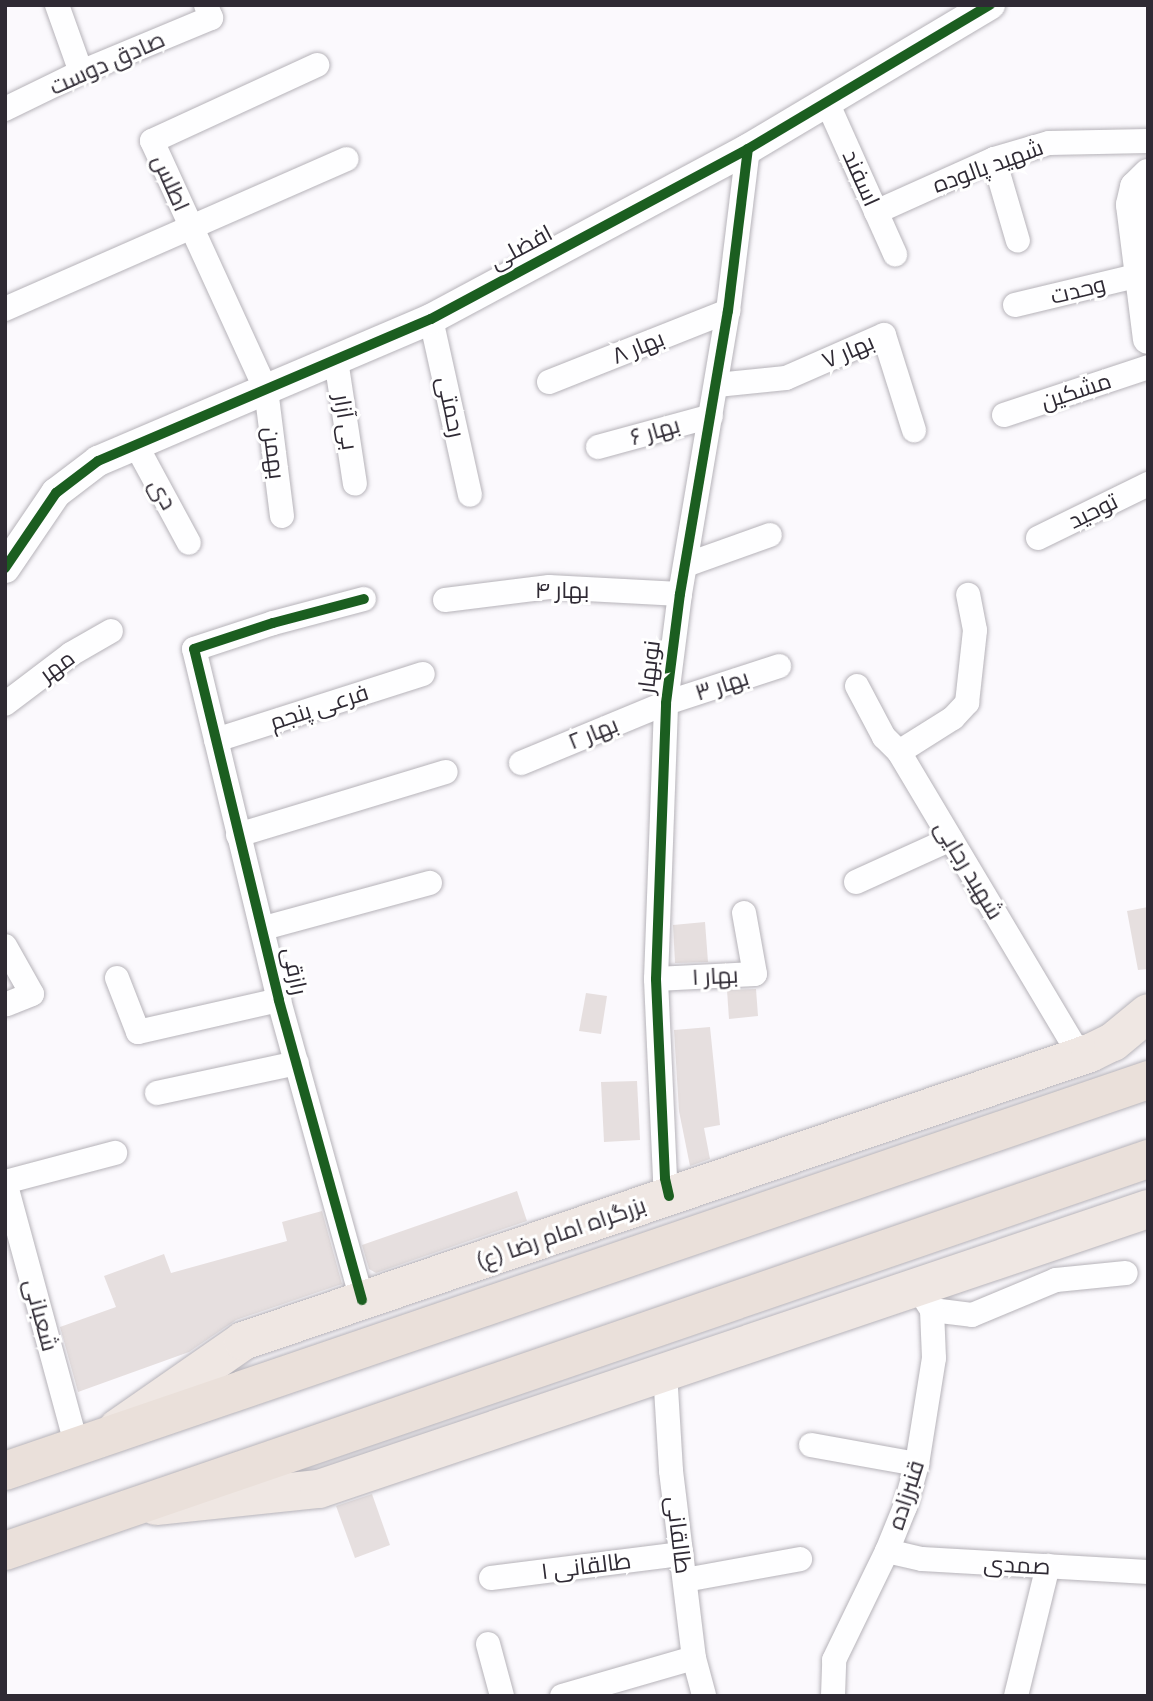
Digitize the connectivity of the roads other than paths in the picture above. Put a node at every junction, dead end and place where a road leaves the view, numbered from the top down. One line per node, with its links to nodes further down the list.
1 (57, 5): 5 (street)
2 (990, 5): 6 (street, افضلی)
3 (208, 12): 5 (street, صادق دوست)
4 (317, 65): 14 (street, اطلس)
5 (81, 72): 7 (street, صادق دوست)
6 (827, 102): 9 (street, افضلی); 13 (street, اسفند)
7 (5, 109)
8 (1148, 141): 11 (street, شهید پالوده)
9 (748, 149): 20 (street, نوبهار); 21 (street, افضلی)
10 (346, 159): 14 (street)
11 (994, 159): 13 (street, شهید پالوده); 15 (street)
12 (1148, 174): 17 (street)
13 (876, 212): 16 (street, اسفند)
14 (191, 226): 19 (street); 27 (street, اطلس)
15 (1017, 242)
16 (895, 254)
17 (1140, 275): 18 (street, وحدت); 22 (street)
18 (1015, 305)
19 (5, 309)
20 (728, 311): 25 (street, بهار ۸); 26 (street, نوبهار)
21 (431, 319): 23 (street, افضلی); 35 (street, رحمتی)
22 (1148, 339)
23 (336, 360): 27 (street, افضلی); 33 (street, بی آزار)
24 (1148, 368): 28 (street, مشکین)
25 (549, 383)
26 (717, 385): 29 (street, نوبهار); 30 (street, بهار ۷)
27 (266, 390): 31 (street, افضلی); 36 (street, بهمن)
28 (1004, 415)
29 (711, 416): 32 (street, بهار ۶); 40 (street, نوبهار)
30 (914, 430)
31 (136, 445): 39 (street, دی); 41 (street, افضلی)
32 (598, 447)
33 (355, 484)
34 (1148, 484): 38 (street, توحید)
35 (470, 495)
36 (282, 516)
37 (770, 535): 40 (street)
38 (1038, 538)
39 (189, 543)
40 (686, 565): 42 (street, نوبهار)
41 (5, 568)
42 (680, 594): 45 (street, بهار ۴); 51 (street, نوبهار)
43 (968, 595): 53 (street)
44 (364, 599): 52 (street, رازقی)
45 (445, 600)
46 (111, 631): 50 (street, مهر)
47 (779, 666): 51 (street, بهار ۳)
48 (423, 674): 52 (street, فرعی پنجم)
49 (857, 686): 53 (street, شهید رجایی)
50 (5, 704)
51 (666, 704): 54 (street, بهار ۲); 64 (street, نوبهار)
52 (216, 740): 56 (street, رازقی)
53 (899, 752): 57 (street, شهید رجایی)
54 (521, 763)
55 (446, 772): 56 (street)
56 (238, 835): 61 (street, رازقی)
57 (951, 839): 58 (street); 69 (street, شهید رجایی)
58 (856, 882)
59 (430, 883): 61 (street)
60 (744, 913): 64 (street, بهار ۱)
61 (264, 928): 65 (street, رازقی)
62 (5, 946): 66 (street)
63 (117, 978): 65 (street)
64 (656, 979): 76 (street, نوبهار)
65 (279, 1000): 70 (street, رازقی)
66 (7, 1004)
67 (1148, 1013): 69 (main road, بزرگراه امام رضا (ع))
68 (1148, 1034): 69 (main road)
69 (1089, 1053): 76 (main road, بزرگراه امام رضا (ع))
70 (297, 1063): 72 (street); 80 (street, رازقی)
71 (1148, 1080): 82 (highway, بزرگراه امام رضا (ع))
72 (157, 1093)
73 (115, 1153): 75 (street)
74 (1148, 1160): 86 (highway)
75 (5, 1182): 82 (street, شعبانی)
76 (669, 1196): 80 (main road, بزرگراه امام رضا (ع))
77 (1148, 1209): 79 (main road)
78 (1126, 1273): 79 (street)
79 (924, 1298): 81 (main road); 84 (street, قنبرزاده)
80 (362, 1300): 82 (main road, بزرگراه امام رضا (ع))
81 (665, 1372): 86 (main road); 89 (street, طالقانی)
82 (91, 1442): 85 (highway, بزرگراه امام رضا (ع))
83 (811, 1445): 84 (street)
84 (917, 1464): 88 (street, قنبرزاده)
85 (5, 1471)
86 (130, 1509): 87 (highway)
87 (5, 1551)
88 (887, 1551): 91 (street, صمدی); 100 (street, قنبرزاده)
89 (681, 1554): 93 (street, طالقانی ۱); 94 (street, طالقانی)
90 (800, 1559): 94 (street)
91 (1048, 1566): 92 (street, صمدی); 101 (street)
92 (1148, 1572)
93 (491, 1578)
94 (685, 1580): 96 (street, طالقانی)
95 (488, 1644): 97 (street)
96 (694, 1658): 98 (street); 99 (street, طالقانی)
97 (502, 1696)
98 (562, 1696)
99 (704, 1696)
100 (833, 1696)
101 (1016, 1696)

